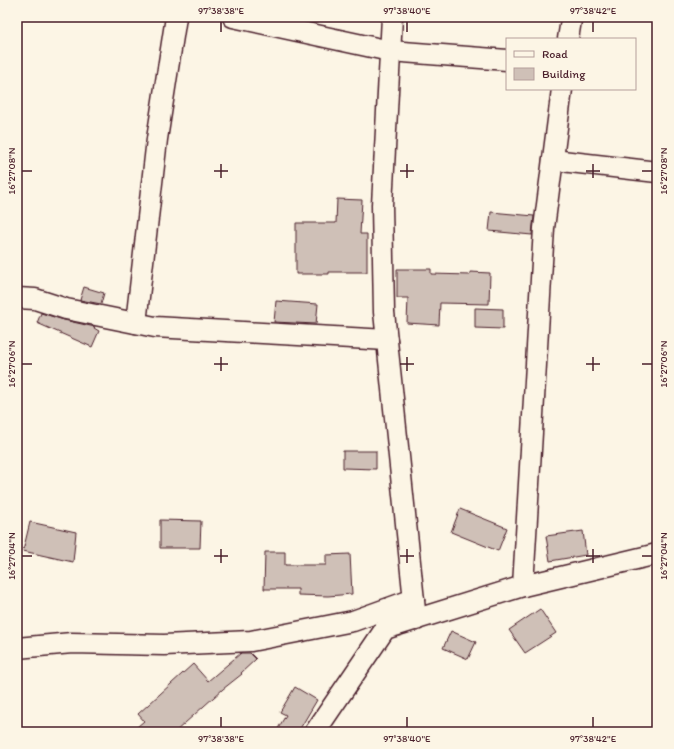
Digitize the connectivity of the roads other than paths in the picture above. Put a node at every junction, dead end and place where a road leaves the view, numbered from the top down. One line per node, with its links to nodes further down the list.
1 (176, 17): 10 (street)
2 (233, 17): 4 (street)
3 (392, 17): 4 (street)
4 (390, 51): 5 (street); 11 (street)
5 (506, 60)
6 (562, 90): 7 (street)
7 (553, 160): 8 (street); 13 (street)
8 (657, 172)
9 (17, 298): 10 (street)
10 (136, 323): 11 (street)
11 (387, 340): 14 (street)
12 (657, 554): 13 (street)
13 (523, 586): 15 (street)
14 (414, 599): 15 (street); 16 (street)
15 (416, 620): 17 (street)
16 (17, 648)
17 (315, 732)

